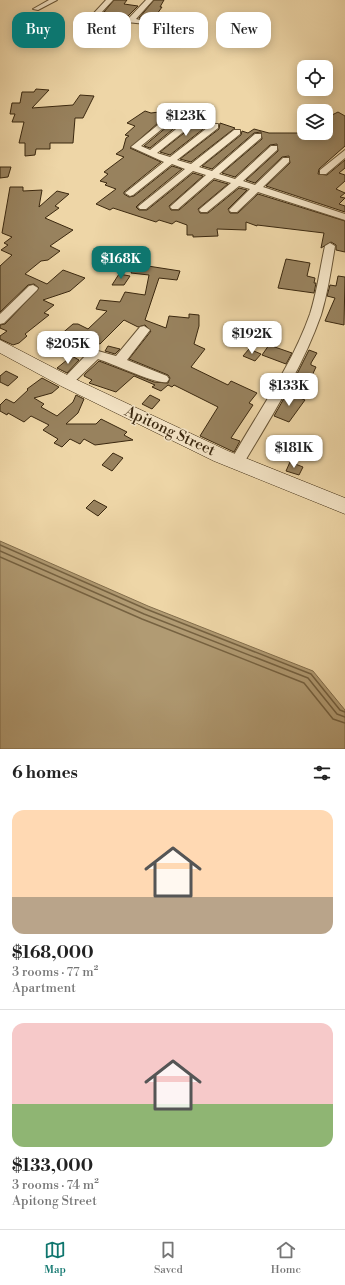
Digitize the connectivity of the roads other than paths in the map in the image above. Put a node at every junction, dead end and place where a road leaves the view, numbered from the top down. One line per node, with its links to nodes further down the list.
1 (54, 0): 4 (street)
2 (110, 0): 5 (street)
3 (150, 0): 5 (street)
4 (36, 9)
5 (132, 19): 6 (street)
6 (139, 20)
7 (170, 118): 14 (street)
8 (194, 119): 14 (street)
9 (215, 126): 16 (street)
10 (237, 132): 17 (street)
11 (258, 136): 19 (street)
12 (274, 148): 20 (street)
13 (345, 153): 18 (street)
14 (151, 154): 16 (street)
15 (286, 160): 21 (street)
16 (170, 161): 17 (street); 22 (street)
17 (192, 168): 19 (street); 23 (street)
18 (323, 172)
19 (213, 175): 20 (street); 24 (street)
20 (237, 182): 21 (street); 25 (street)
21 (256, 190): 26 (street); 27 (street)
22 (130, 193)
23 (143, 207)
24 (175, 207)
25 (204, 210)
26 (234, 210)
27 (345, 217)
28 (330, 246): 36 (street)
29 (33, 288): 30 (street)
30 (0, 320)
31 (144, 330): 33 (street)
32 (0, 346): 35 (street, Apitong Street)
33 (119, 361): 34 (street); 35 (street)
34 (163, 379)
35 (67, 382): 36 (street, Apitong Street)
36 (237, 462): 37 (street, Apitong Street)
37 (345, 506)

